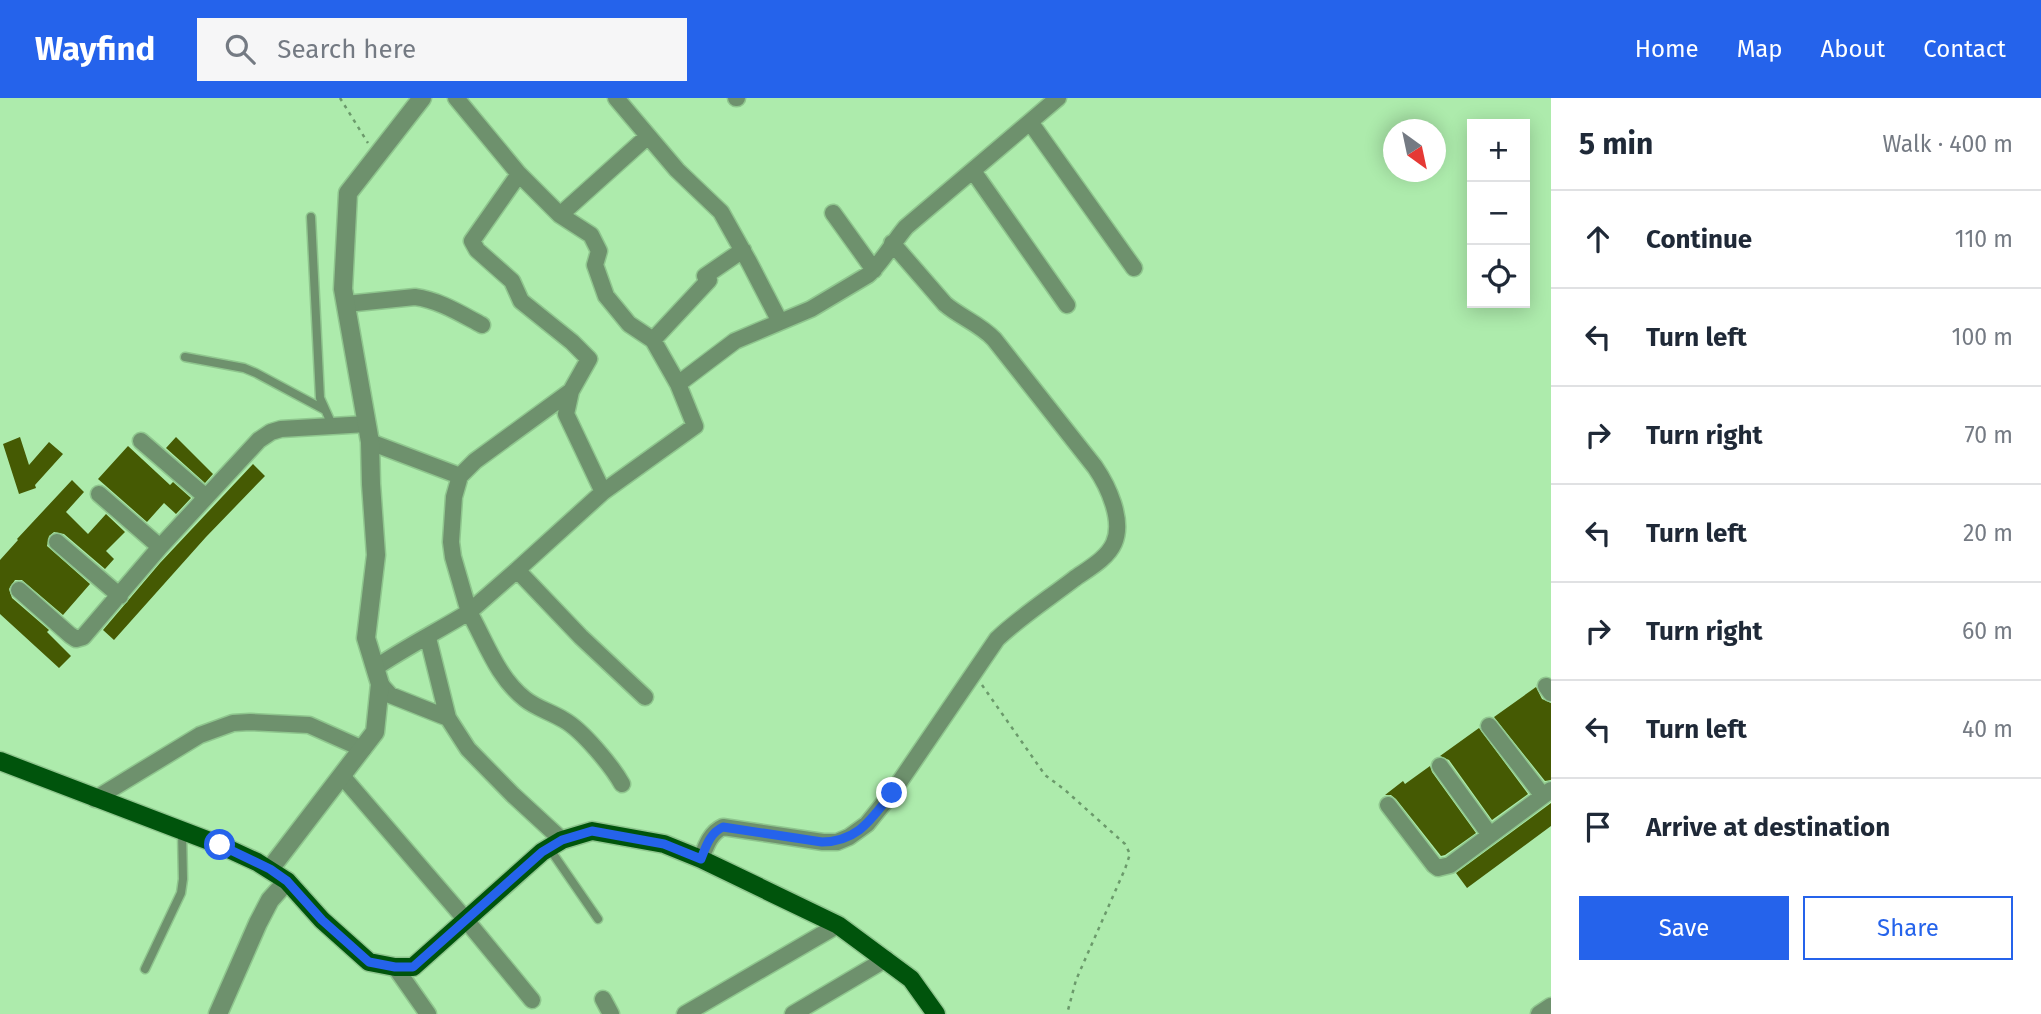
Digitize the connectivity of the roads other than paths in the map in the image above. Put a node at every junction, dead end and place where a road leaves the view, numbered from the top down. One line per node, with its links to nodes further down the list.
1 (422, 98): 16 (street)
2 (456, 98): 8 (street)
3 (616, 98): 6 (street)
4 (1058, 98): 5 (street)
5 (1030, 122): 7 (street); 14 (street)
6 (648, 136): 10 (street); 13 (street)
7 (974, 171): 12 (street); 17 (street)
8 (519, 174): 10 (street); 23 (street)
9 (833, 213): 15 (street)
10 (560, 215): 20 (street)
11 (312, 217): 24 (lane)
12 (892, 243): 15 (street); 55 (street)
13 (743, 250): 18 (street); 20 (street)
14 (1134, 268)
15 (874, 270): 18 (street)
16 (346, 304): 19 (street); 25 (street)
17 (1067, 305)
18 (780, 322): 22 (street)
19 (482, 325)
20 (653, 341): 22 (street)
21 (185, 357): 24 (lane)
22 (678, 384): 30 (street)
23 (571, 391): 29 (street); 30 (street)
24 (325, 410): 26 (lane)
25 (367, 424): 26 (street); 28 (street)
26 (328, 427): 32 (street)
27 (141, 441): 32 (street)
28 (370, 442): 29 (street); 40 (street)
29 (460, 476): 38 (street)
30 (603, 492): 35 (street)
31 (99, 494): 34 (street)
32 (206, 497): 34 (street)
33 (57, 542): 37 (street)
34 (160, 547): 37 (street)
35 (517, 570): 38 (street); 41 (street)
36 (19, 590): 37 (street)
37 (120, 596)
38 (470, 612): 39 (street); 48 (street)
39 (428, 638): 40 (street); 42 (street)
40 (378, 676): 42 (street); 44 (street)
41 (645, 697)
42 (448, 718): 54 (street)
43 (1489, 726): 49 (street)
44 (363, 749): 47 (street); 50 (street)
45 (0, 761): 50 (main road)
46 (1440, 766): 53 (street)
47 (342, 776): 56 (street); 59 (street)
48 (622, 784)
49 (1547, 793): 53 (street)
50 (96, 799): 52 (main road)
51 (1388, 805): 53 (street)
52 (182, 831): 56 (main road); 63 (lane)
53 (1490, 835)
54 (555, 844): 55 (main road); 58 (lane); 59 (main road)
55 (701, 859): 60 (main road)
56 (264, 866): 57 (main road)
57 (287, 881): 62 (main road); 66 (street)
58 (598, 919)
59 (466, 920): 62 (main road); 64 (street)
60 (838, 925): 61 (main road); 68 (street)
61 (886, 959): 69 (street); 70 (main road)
62 (395, 967): 67 (street)
63 (145, 969)
64 (531, 1000)
65 (1551, 1006): 71 (street)
66 (218, 1014)
67 (428, 1014)
68 (685, 1014)
69 (793, 1014)
70 (936, 1014)
71 (1539, 1014)

